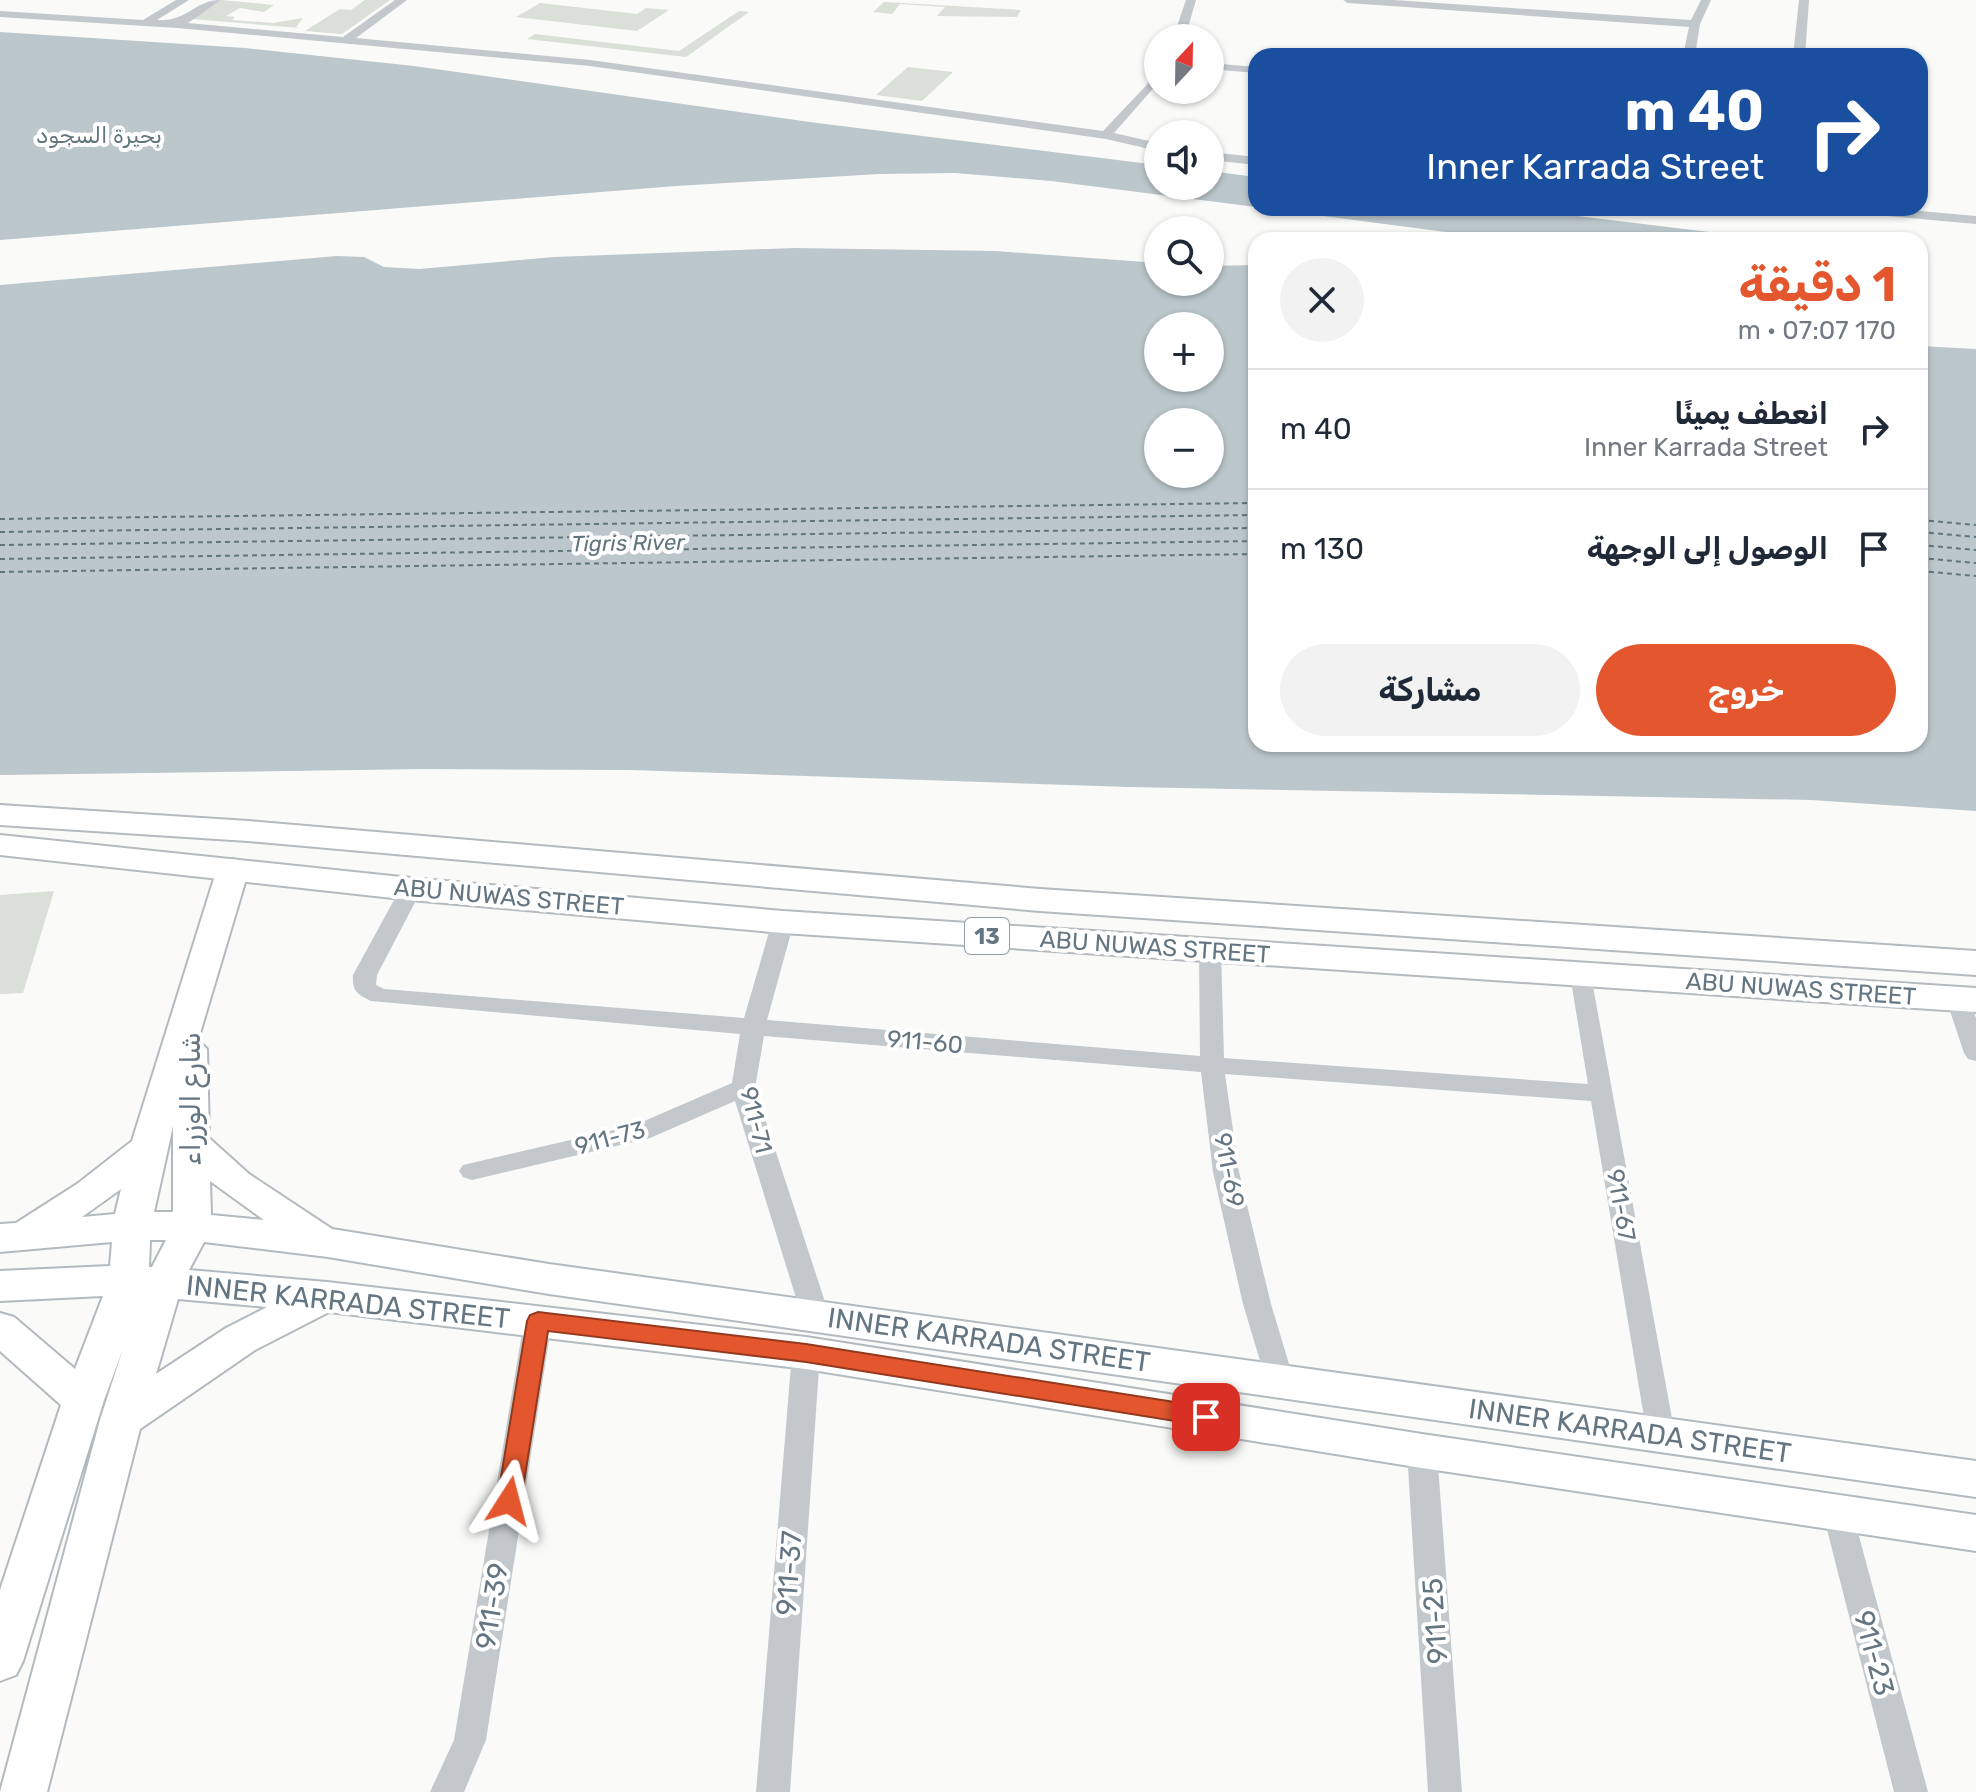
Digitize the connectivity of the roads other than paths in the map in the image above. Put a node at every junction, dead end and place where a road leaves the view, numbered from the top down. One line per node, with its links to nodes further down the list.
1 (184, 0): 9 (street)
2 (216, 0): 12 (street)
3 (402, 0): 13 (street)
4 (1191, 0): 10 (street)
5 (1348, 0): 11 (street)
6 (1706, 0): 11 (street)
7 (1804, 0): 15 (street)
8 (0, 14): 9 (street)
9 (147, 22): 12 (street)
10 (1183, 24)
11 (1695, 24): 14 (street)
12 (177, 25): 13 (street)
13 (346, 40): 19 (street)
14 (1690, 48)
15 (1800, 48)
16 (1224, 67): 17 (street)
17 (1248, 69)
18 (1144, 92): 19 (street)
19 (1106, 135): 20 (street)
20 (1144, 144)
21 (1224, 158): 22 (street)
22 (1248, 160)
23 (1928, 212): 25 (street)
24 (1928, 214): 25 (street)
25 (1976, 217)
26 (0, 815): 32 (main road, ABU NUWAS STREET / 13)
27 (0, 845): 28 (main road, ABU NUWAS STREET / 13)
28 (233, 869): 29 (main road, ABU NUWAS STREET / 13); 35 (main road)
29 (411, 889): 30 (main road, ABU NUWAS STREET / 13); 36 (street, 911-60)
30 (783, 922): 31 (main road, ABU NUWAS STREET / 13); 36 (street, 911-71)
31 (1210, 951): 33 (main road, ABU NUWAS STREET / 13); 38 (street, 911-69)
32 (1976, 963)
33 (1582, 975): 34 (main road, ABU NUWAS STREET / 13); 40 (street, 911-67)
34 (1967, 1000): 37 (street)
35 (190, 1011): 41 (main road, شارع الوزراء); 42 (main road, شارع الوزراء)
36 (753, 1028): 38 (street, 911-60); 39 (street, 911-71)
37 (1976, 1053)
38 (1212, 1065): 40 (street, 911-60); 54 (street, 911-69)
39 (743, 1088): 43 (street, 911-73); 53 (street, 911-71)
40 (1601, 1093): 57 (street, 911-67)
41 (189, 1140): 45 (main road, شارع الوزراء); 47 (main road)
42 (148, 1148): 44 (main road, شارع الوزراء); 46 (main road)
43 (472, 1171)
44 (132, 1226): 45 (main road, INNER KARRADA STREET); 46 (main road, INNER KARRADA STREET); 48 (main road, شارع الوزراء)
45 (192, 1227): 47 (main road, INNER KARRADA STREET); 48 (main road, شارع الوزراء)
46 (10, 1237)
47 (327, 1241): 53 (main road, INNER KARRADA STREET)
48 (146, 1282): 49 (main road, INNER KARRADA STREET); 50 (main road, INNER KARRADA STREET); 55 (main road, شارع الوزراء); 56 (main road, شارع الوزراء)
49 (0, 1286)
50 (327, 1297): 51 (main road, INNER KARRADA STREET); 56 (main road)
51 (538, 1321): 53 (main road, INNER KARRADA STREET); 64 (street, 911-39)
52 (0, 1328): 55 (main road)
53 (810, 1334): 54 (main road, INNER KARRADA STREET); 58 (main road, INNER KARRADA STREET); 65 (street, 911-37)
54 (1281, 1384): 57 (main road, INNER KARRADA STREET)
55 (83, 1400): 62 (main road, شارع الوزراء)
56 (121, 1420): 63 (main road, شارع الوزراء)
57 (1661, 1435): 59 (main road, INNER KARRADA STREET)
58 (1422, 1451): 60 (main road, INNER KARRADA STREET); 66 (street, 911-25)
59 (1976, 1479)
60 (1838, 1514): 61 (main road, INNER KARRADA STREET); 67 (street, 911-23)
61 (1976, 1533)
62 (0, 1661)
63 (23, 1792)
64 (447, 1792)
65 (773, 1792)
66 (1445, 1792)
67 (1911, 1792)

